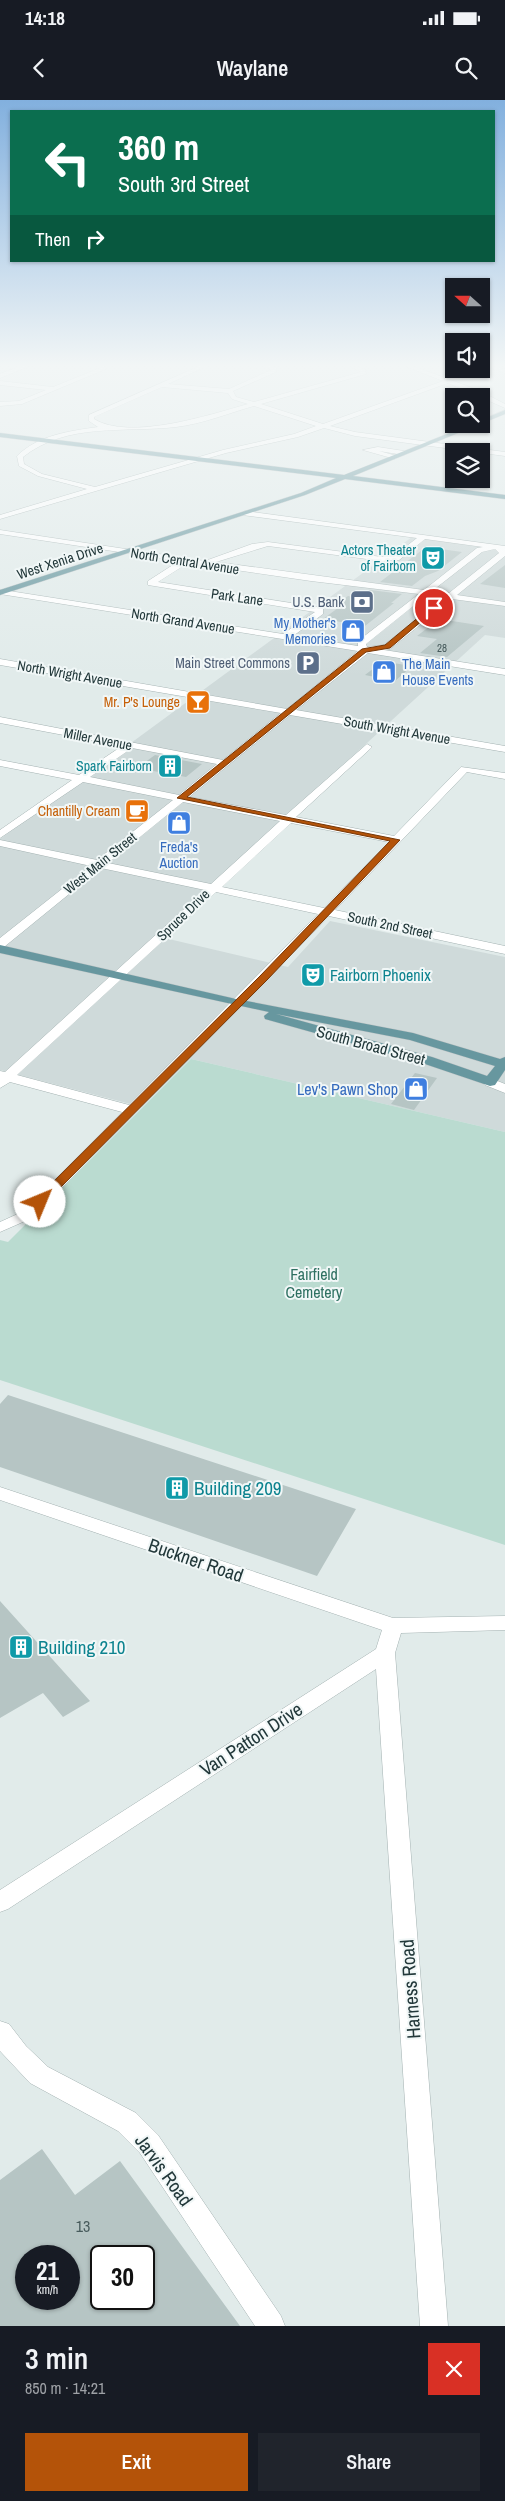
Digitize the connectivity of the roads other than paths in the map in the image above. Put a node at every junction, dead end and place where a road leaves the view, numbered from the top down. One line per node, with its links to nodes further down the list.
1 (28, 469): 6 (street)
2 (164, 469): 6 (street)
3 (278, 469): 5 (main road)
4 (365, 469): 5 (main road, West Xenia Drive)
5 (344, 477): 7 (main road); 8 (main road, West Xenia Drive)
6 (96, 489): 9 (street)
7 (505, 497)
8 (245, 513): 11 (street); 13 (main road, West Xenia Drive)
9 (0, 517)
10 (0, 532): 13 (street, North Central Avenue)
11 (423, 537): 12 (street); 15 (street)
12 (503, 546): 17 (street); 18 (street, West Main Street)
13 (127, 552): 14 (street, North Central Avenue); 16 (main road, West Xenia Drive)
14 (185, 561): 15 (street, North Central Avenue); 22 (street, Park Lane)
15 (205, 564): 17 (street, North Central Avenue)
16 (1, 593): 22 (street, North Grand Avenue)
17 (420, 595): 18 (street, North Central Avenue); 19 (street, North Central Avenue); 23 (street, West Main Street)
18 (449, 596): 19 (street, West Main Street); 20 (street, North Central Avenue)
19 (441, 602): 21 (street, North Central Avenue); 23 (street, West Main Street)
20 (505, 604)
21 (505, 611)
22 (285, 637): 23 (street, North Grand Avenue)
23 (364, 650): 25 (street, North Grand Avenue); 26 (street, West Main Street)
24 (0, 662): 26 (street, North Wright Avenue)
25 (505, 672)
26 (288, 711): 30 (street, South Wright Avenue); 32 (street, West Main Street)
27 (0, 720): 28 (street, Miller Avenue)
28 (130, 745): 32 (street, Miller Avenue); 34 (street)
29 (367, 747): 36 (street, Spruce Drive)
30 (505, 749)
31 (0, 763): 34 (street)
32 (225, 763): 35 (street, West Main Street)
33 (505, 776): 38 (street)
34 (81, 778): 35 (street); 37 (street)
35 (181, 798): 36 (street); 40 (street, West Main Street)
36 (287, 819): 38 (street); 41 (street, Spruce Drive)
37 (0, 835)
38 (396, 840): 42 (street)
39 (0, 843): 40 (street, South 2nd Street)
40 (99, 864): 41 (street, South 2nd Street); 43 (street, West Main Street)
41 (212, 888): 42 (street, South 2nd Street); 46 (street, Spruce Drive)
42 (327, 912): 45 (street, South 2nd Street); 47 (street)
43 (0, 944)
44 (0, 948): 46 (main road, South Broad Street)
45 (505, 950)
46 (119, 976): 47 (main road, South Broad Street); 49 (street, Spruce Drive)
47 (236, 1003): 48 (main road, South Broad Street); 50 (main road, South Broad Street); 52 (street)
48 (504, 1064): 50 (main road)
49 (3, 1079): 52 (street)
50 (490, 1082): 51 (street, South Broad Street)
51 (505, 1089)
52 (131, 1110): 53 (street)
53 (0, 1227)
54 (0, 1493): 56 (street, Buckner Road)
55 (505, 1623): 56 (street)
56 (393, 1626): 57 (street)
57 (385, 1653): 58 (street, Van Patton Drive); 61 (street, Harness Road)
58 (0, 1902)
59 (0, 2032): 60 (street, Jarvis Road)
60 (271, 2326)
61 (434, 2326)

